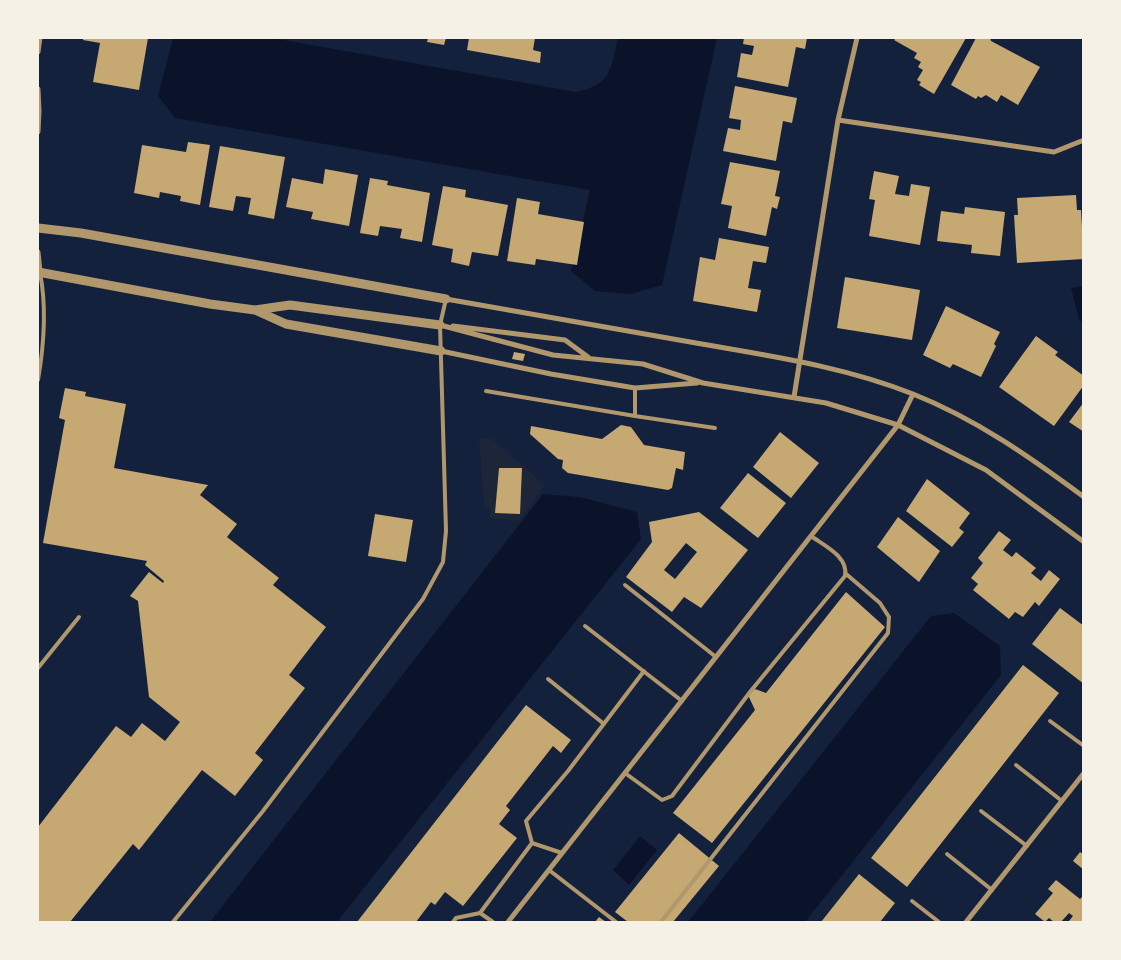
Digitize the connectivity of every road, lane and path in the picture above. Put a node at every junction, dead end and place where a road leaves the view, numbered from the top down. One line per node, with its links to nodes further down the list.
1 (40, 38): 3 (street)
2 (857, 38): 5 (street)
3 (38, 52)
4 (38, 89): 6 (street)
5 (838, 120): 7 (street); 16 (street)
6 (38, 132)
7 (1084, 140)
8 (38, 228): 11 (street)
9 (38, 252): 10 (street)
10 (39, 272): 12 (street); 17 (lane)
11 (446, 298): 13 (lane); 16 (street)
12 (255, 310): 13 (street); 14 (street)
13 (440, 325): 14 (lane); 15 (street); 15 (street)
14 (442, 351): 19 (street); 54 (lane)
15 (588, 357): 18 (street)
16 (799, 361): 21 (street); 22 (street)
17 (38, 380)
18 (700, 382): 19 (street); 22 (street)
19 (635, 388): 23 (lane)
20 (486, 391): 23 (lane)
21 (913, 394): 24 (street); 26 (street)
22 (794, 397): 24 (street)
23 (635, 416): 25 (lane)
24 (898, 425): 27 (street); 28 (street)
25 (715, 428)
26 (1084, 497)
27 (812, 536): 29 (lane); 33 (street)
28 (1084, 542)
29 (845, 573): 42 (lane); 59 (lane)
30 (625, 585): 33 (lane)
31 (79, 617): 34 (lane)
32 (585, 626): 35 (lane)
33 (716, 657): 37 (street)
34 (38, 668)
35 (644, 671): 37 (lane); 39 (lane)
36 (548, 679): 39 (lane)
37 (682, 701): 42 (street)
38 (1050, 721): 40 (lane)
39 (604, 724): 46 (lane)
40 (1084, 746)
41 (1016, 765): 44 (lane)
42 (625, 773): 48 (street)
43 (1084, 773): 44 (street)
44 (1062, 801): 47 (street)
45 (981, 811): 47 (lane)
46 (532, 843): 48 (lane); 53 (lane)
47 (1027, 846): 51 (street)
48 (562, 853): 50 (street)
49 (947, 854): 51 (lane)
50 (549, 870): 57 (street); 58 (lane)
51 (992, 890): 61 (street)
52 (912, 901): 60 (lane)
53 (480, 912): 55 (lane); 56 (lane)
54 (172, 922)
55 (453, 922)
56 (493, 922)
57 (508, 922)
58 (616, 922)
59 (661, 922)
60 (940, 922)
61 (966, 922)

